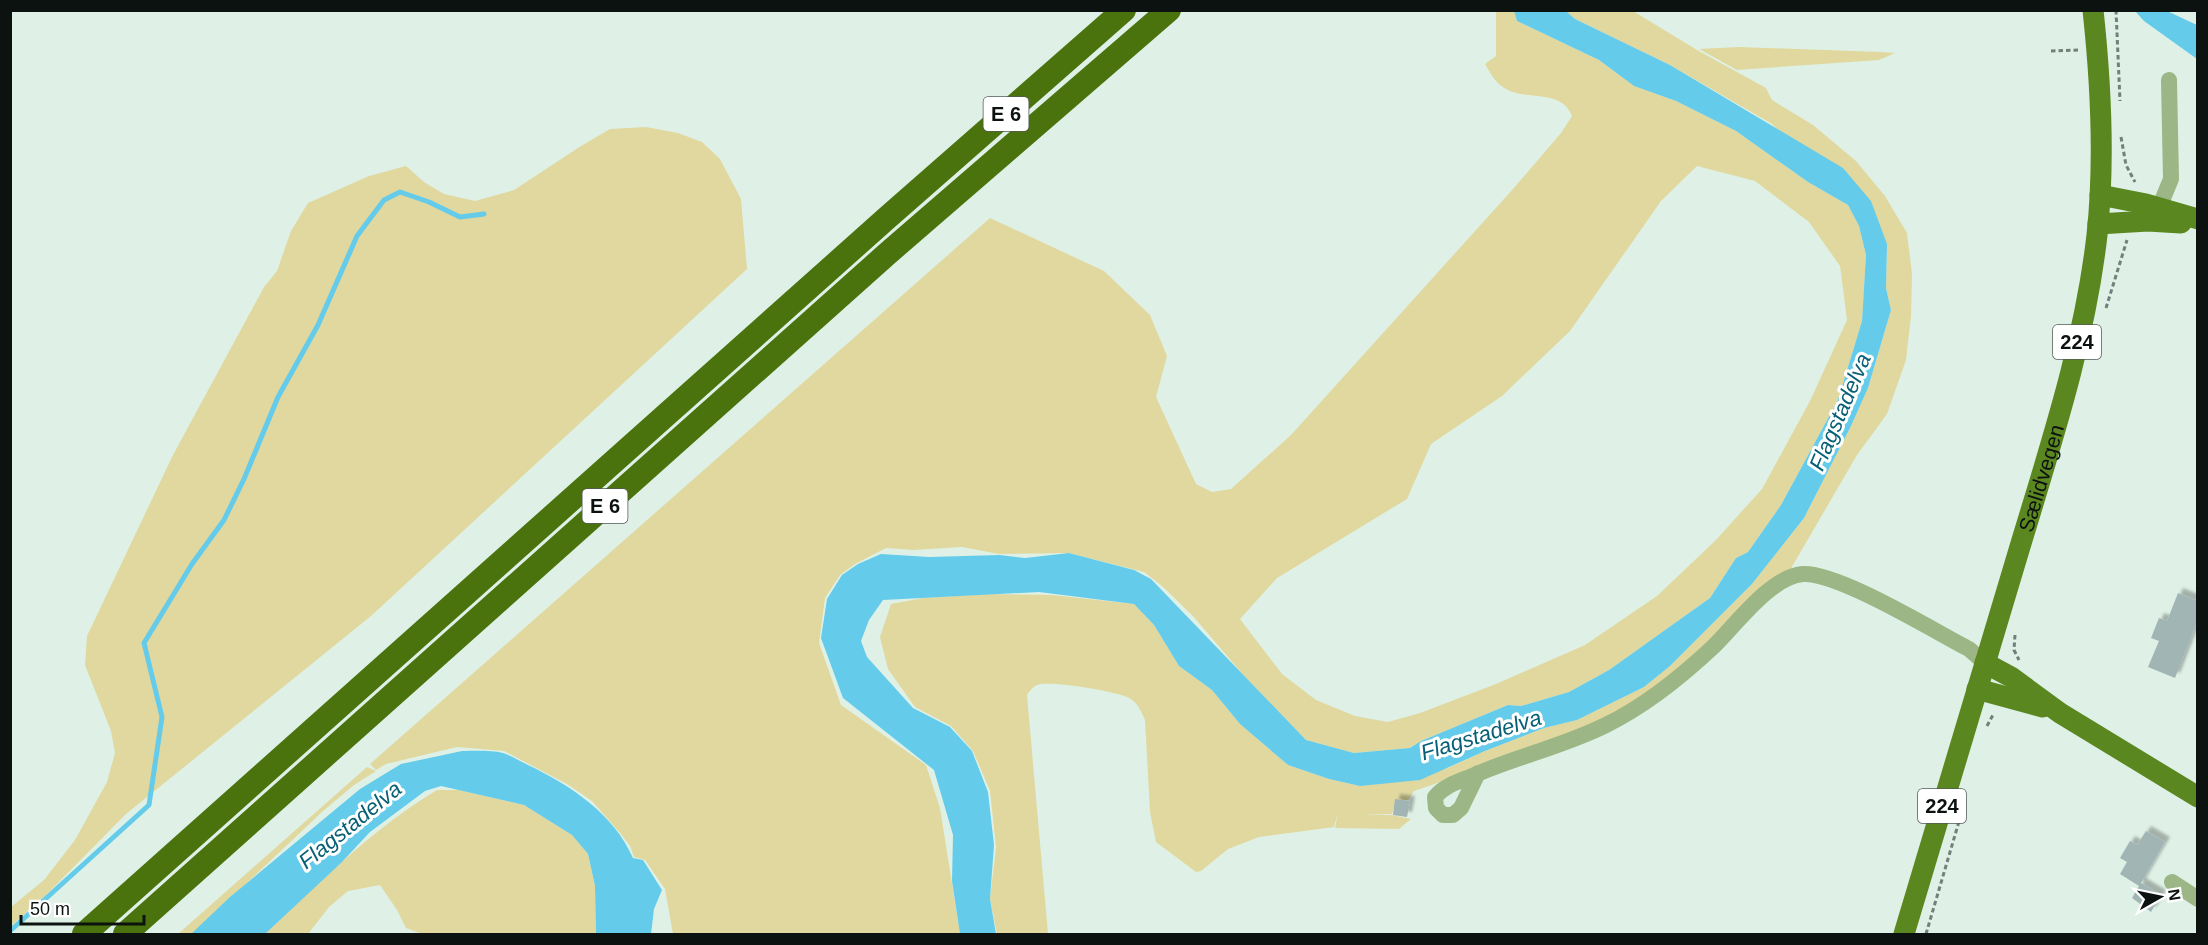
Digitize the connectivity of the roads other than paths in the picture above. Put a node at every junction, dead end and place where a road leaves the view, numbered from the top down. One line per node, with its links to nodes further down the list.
1 (1124, 10): 17 (highway, E 6)
2 (1169, 10): 18 (highway, E 6)
3 (2093, 10): 5 (main road, Sælidvegen / 224)
4 (2169, 80): 6 (lane)
5 (2100, 195): 6 (main road); 8 (main road, Sælidvegen / 224)
6 (2159, 208): 7 (main road)
7 (2198, 219)
8 (2098, 224): 9 (main road); 10 (main road, Sælidvegen / 224)
9 (2198, 224)
10 (1985, 663): 11 (main road); 12 (main road, Sælidvegen / 224); 13 (lane)
11 (2007, 686): 12 (main road); 14 (main road)
12 (1977, 689): 19 (main road, Sælidvegen / 224)
13 (1478, 773)
14 (2198, 797)
15 (2172, 882): 16 (lane)
16 (2198, 899)
17 (84, 934)
18 (125, 934)
19 (1904, 934)

